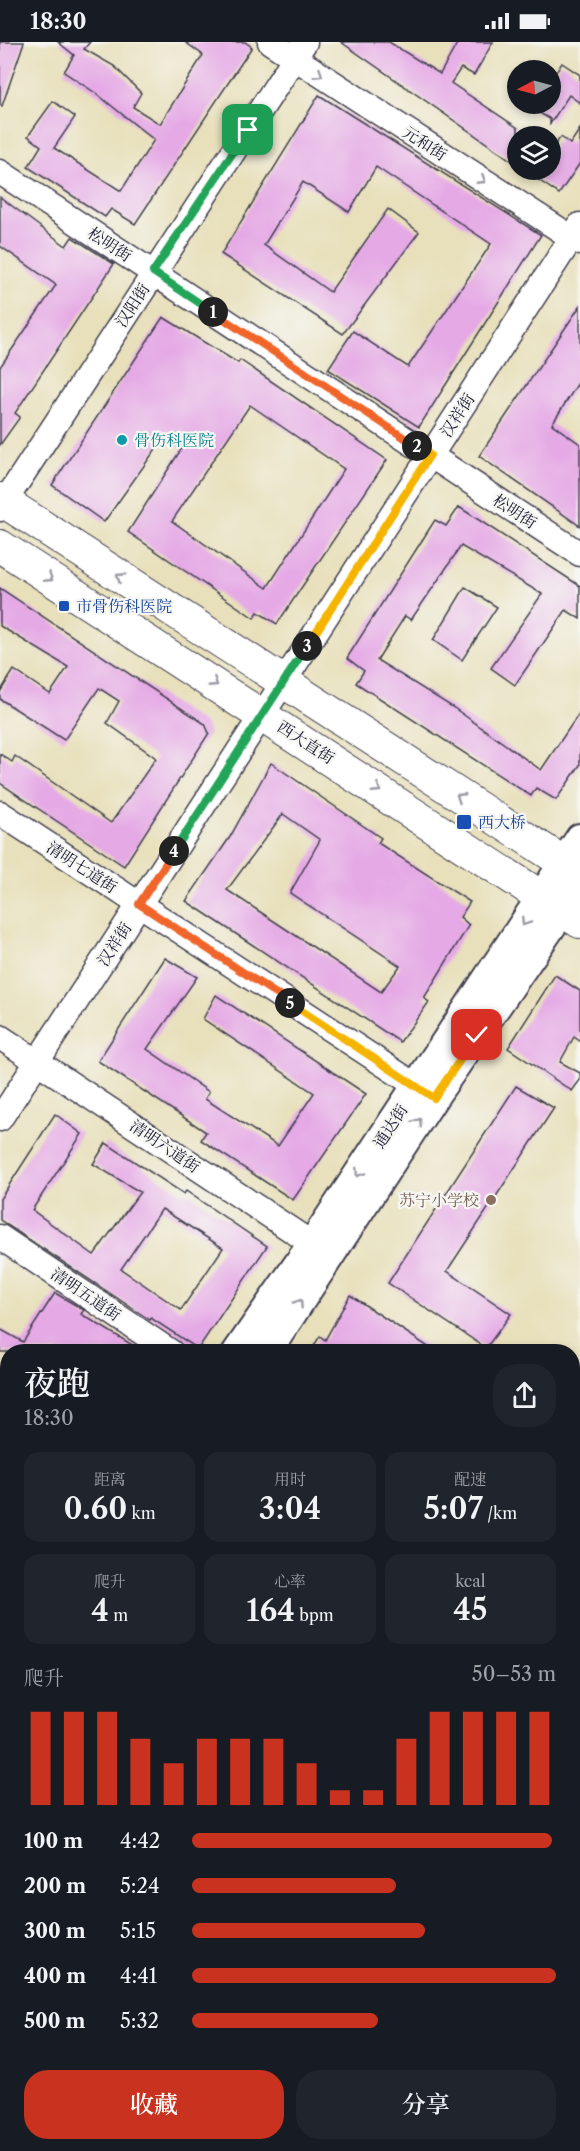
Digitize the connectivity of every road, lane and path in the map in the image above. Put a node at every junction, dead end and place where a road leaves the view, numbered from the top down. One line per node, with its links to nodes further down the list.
1 (270, 42): 2 (street, 元和街)
2 (300, 50): 4 (street, 元和街, one-way to 4); 5 (street, 汉阳街)
3 (0, 172): 5 (street, 松明街)
4 (577, 235): 6 (street, 汉祥街)
5 (153, 272): 6 (street, 松明街); 7 (street, 汉阳街)
6 (430, 455): 9 (street, 松明街); 10 (street, 汉祥街)
7 (2, 503): 10 (main road, one-way to 7)
8 (0, 546): 11 (main road, 西大直街, one-way to 11)
9 (580, 554)
10 (283, 683): 11 (street, 汉祥街); 13 (main road, one-way to 10)
11 (263, 714): 14 (street, 汉祥街); 15 (main road, 西大直街, one-way to 15)
12 (0, 813): 14 (street, 清明七道街)
13 (576, 865): 15 (main road, 通达街)
14 (139, 904): 17 (street, 汉祥街); 18 (street, 清明七道街)
15 (561, 910): 18 (main road, 通达街)
16 (0, 1036): 17 (street, 清明六道街)
17 (38, 1061): 19 (street, 汉祥街); 21 (street, 清明六道街)
18 (425, 1092): 21 (main road, 通达街)
19 (0, 1119)
20 (0, 1237): 22 (street, 清明五道街)
21 (321, 1250): 23 (main road, 通达街); 24 (main road, 通达街, one-way to 21)
22 (159, 1344)
23 (244, 1344)
24 (271, 1344)

